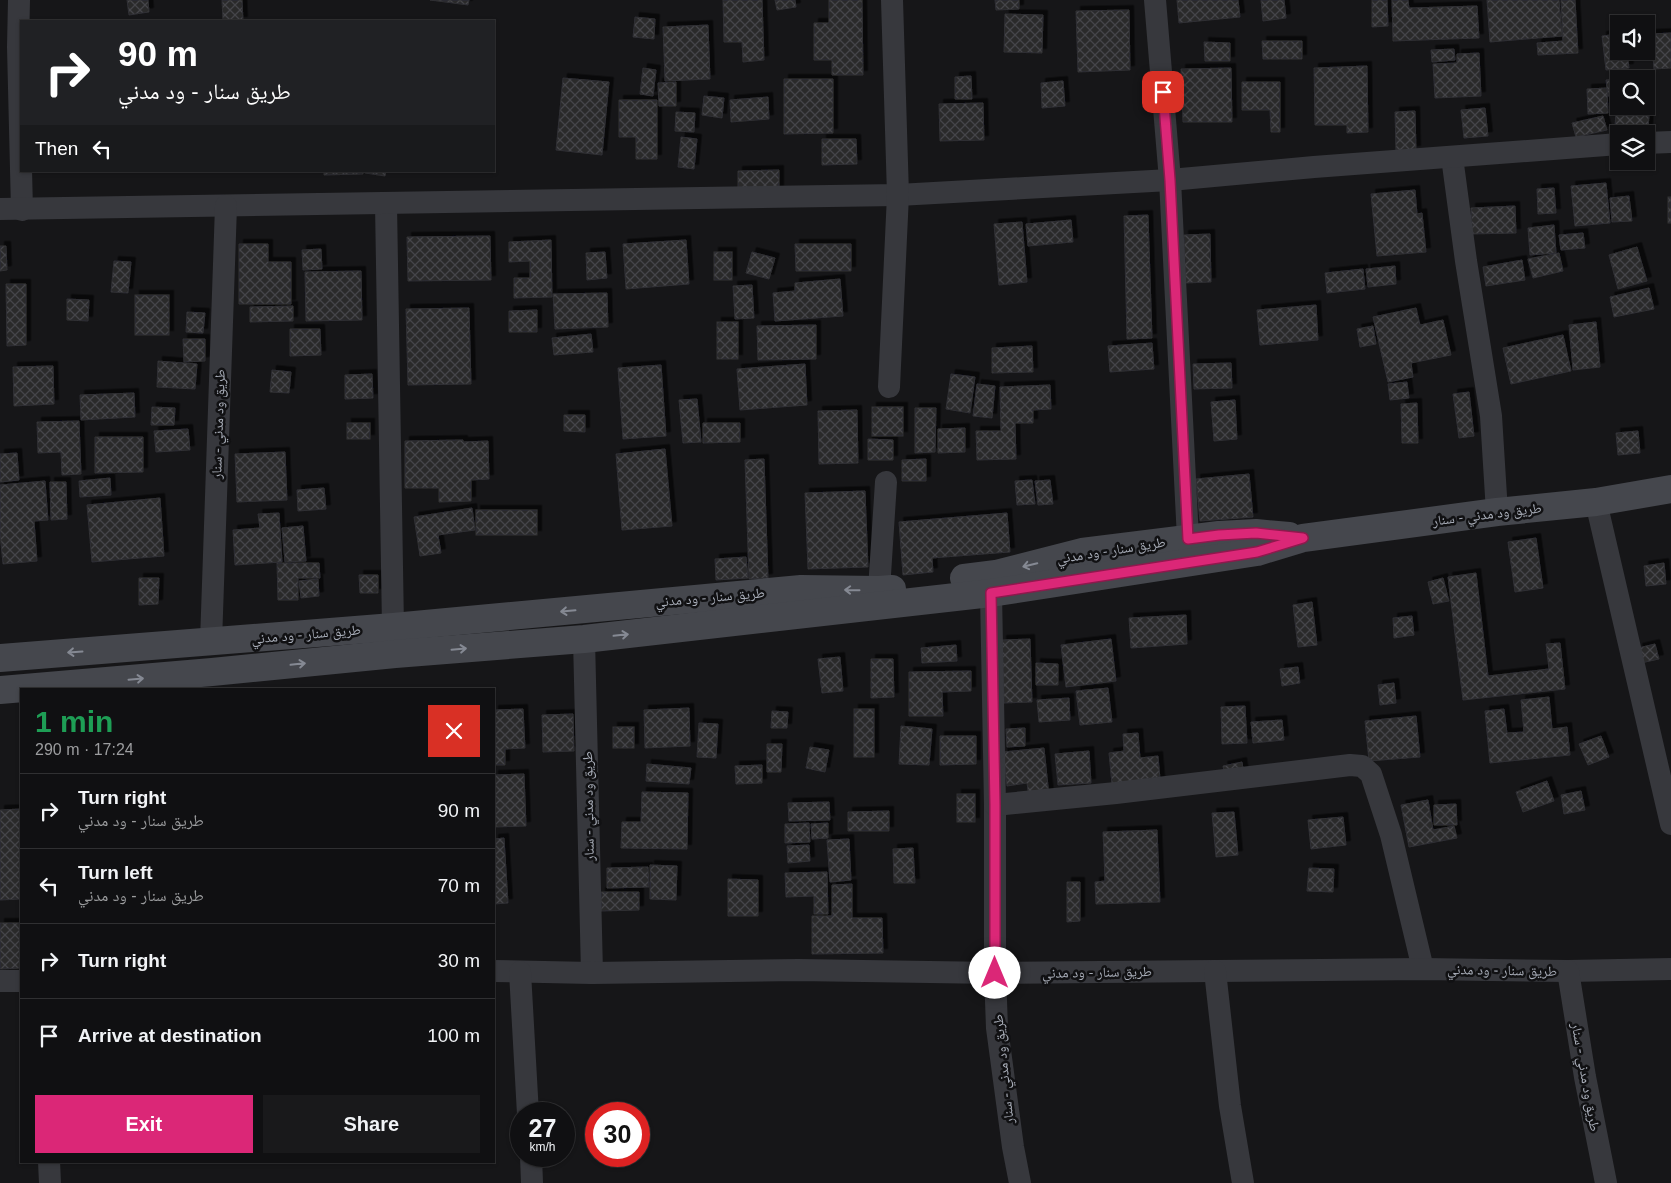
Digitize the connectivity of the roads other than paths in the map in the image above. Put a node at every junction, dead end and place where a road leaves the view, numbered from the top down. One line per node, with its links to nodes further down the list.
1 (19, 0): 12 (street)
2 (892, 0): 9 (street)
3 (1155, 0): 8 (street)
4 (1671, 142): 5 (street)
5 (1655, 143)
6 (1610, 145): 7 (street)
7 (1452, 157): 8 (street); 17 (street)
8 (1170, 180): 9 (street); 19 (street)
9 (898, 195): 10 (street); 13 (street)
10 (386, 204): 11 (street); 22 (street)
11 (226, 206): 12 (street); 24 (street, طريق ود مدني - سنار)
12 (11, 210)
13 (889, 387)
14 (886, 482): 20 (street)
15 (1671, 489): 16 (street, طريق ود مدني - سنار)
16 (1596, 502): 17 (street, طريق ود مدني - سنار); 30 (street)
17 (1497, 512): 18 (street, طريق ود مدني - سنار)
18 (1303, 538): 19 (street, طريق سنار - ود مدني); 21 (street, طريق سنار - ود مدني)
19 (1188, 539): 20 (street, طريق سنار - ود مدني, one-way to 20)
20 (879, 590): 22 (street, طريق سنار - ود مدني, one-way to 22)
21 (991, 593): 23 (street, طريق سنار - ود مدني, one-way to 21); 29 (street, طريق ود مدني - سنار)
22 (393, 627): 24 (street, طريق سنار - ود مدني)
23 (584, 639): 27 (street, طريق سنار - ود مدني, one-way to 23); 37 (street, طريق ود مدني - سنار)
24 (211, 642): 25 (street, طريق سنار - ود مدني, one-way to 25)
25 (0, 658)
26 (20, 688): 28 (street, طريق سنار - ود مدني, one-way to 26)
27 (24, 688)
28 (0, 690)
29 (995, 805): 31 (street); 38 (street, طريق ود مدني - سنار)
30 (1671, 824)
31 (1423, 969): 34 (street, طريق سنار - ود مدني); 35 (street, طريق سنار - ود مدني)
32 (1671, 969): 35 (street, طريق سنار - ود مدني)
33 (495, 971): 36 (street, طريق سنار - ود مدني)
34 (1215, 971): 38 (street, طريق سنار - ود مدني); 47 (street)
35 (1568, 971): 48 (street, طريق ود مدني - سنار)
36 (520, 972): 37 (street, طريق سنار - ود مدني); 41 (street)
37 (592, 973): 38 (street, طريق سنار - ود مدني)
38 (995, 973): 46 (street, طريق ود مدني - سنار)
39 (20, 981): 40 (street)
40 (0, 982)
41 (527, 1102)
42 (49, 1163): 44 (street)
43 (531, 1167): 45 (street)
44 (50, 1183)
45 (532, 1183)
46 (1020, 1183)
47 (1243, 1183)
48 (1606, 1183)

